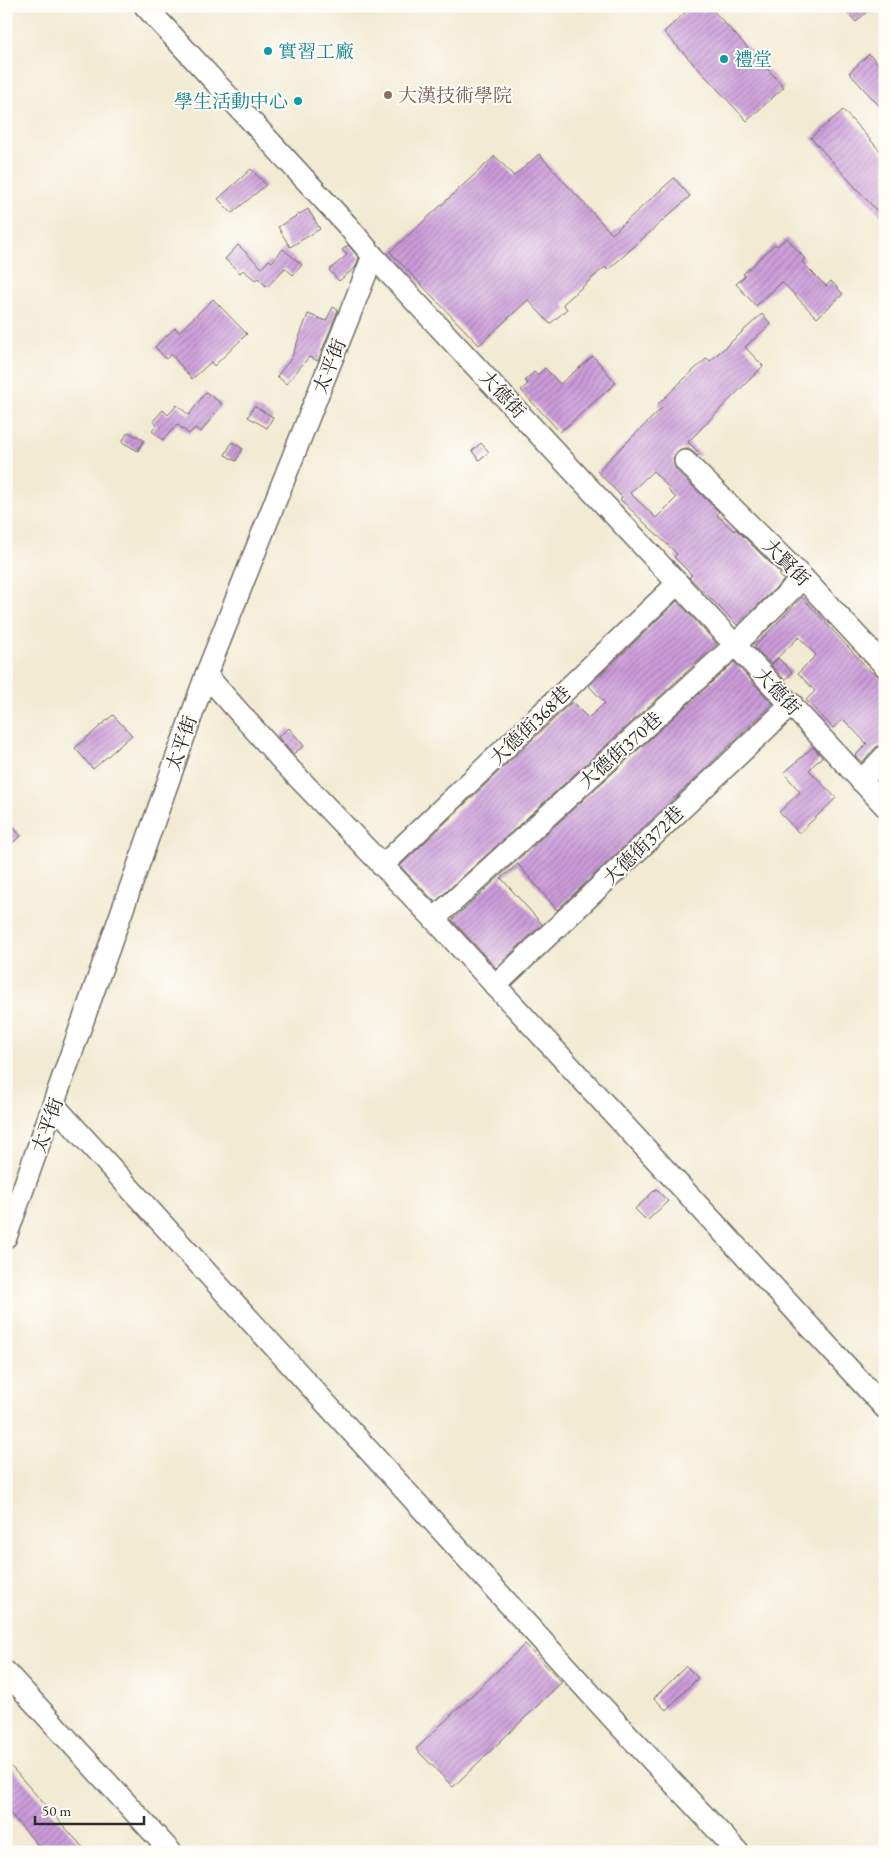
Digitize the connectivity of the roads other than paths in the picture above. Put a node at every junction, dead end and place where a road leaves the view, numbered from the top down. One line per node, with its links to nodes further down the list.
1 (145, 6): 2 (street, 大德街)
2 (373, 256): 5 (street, 大德街); 8 (street, 太平街)
3 (685, 461): 4 (street, 大賢街)
4 (803, 578): 6 (street, 大德街370巷); 7 (street, 大賢街)
5 (678, 583): 6 (street, 大德街); 13 (street, 大德街368巷)
6 (735, 645): 9 (street, 大德街); 14 (street, 大德街370巷)
7 (885, 666)
8 (206, 675): 13 (street); 16 (street, 太平街)
9 (792, 704): 11 (street, 大德街); 15 (street, 大德街372巷)
10 (885, 756): 11 (street)
11 (861, 781): 12 (street, 大德街)
12 (885, 806)
13 (382, 866): 14 (street)
14 (434, 920): 15 (street)
15 (495, 986): 18 (street)
16 (54, 1104): 17 (street, 太平街); 21 (street)
17 (6, 1237)
18 (885, 1408)
19 (6, 1672): 20 (street)
20 (171, 1852)
21 (738, 1852)

